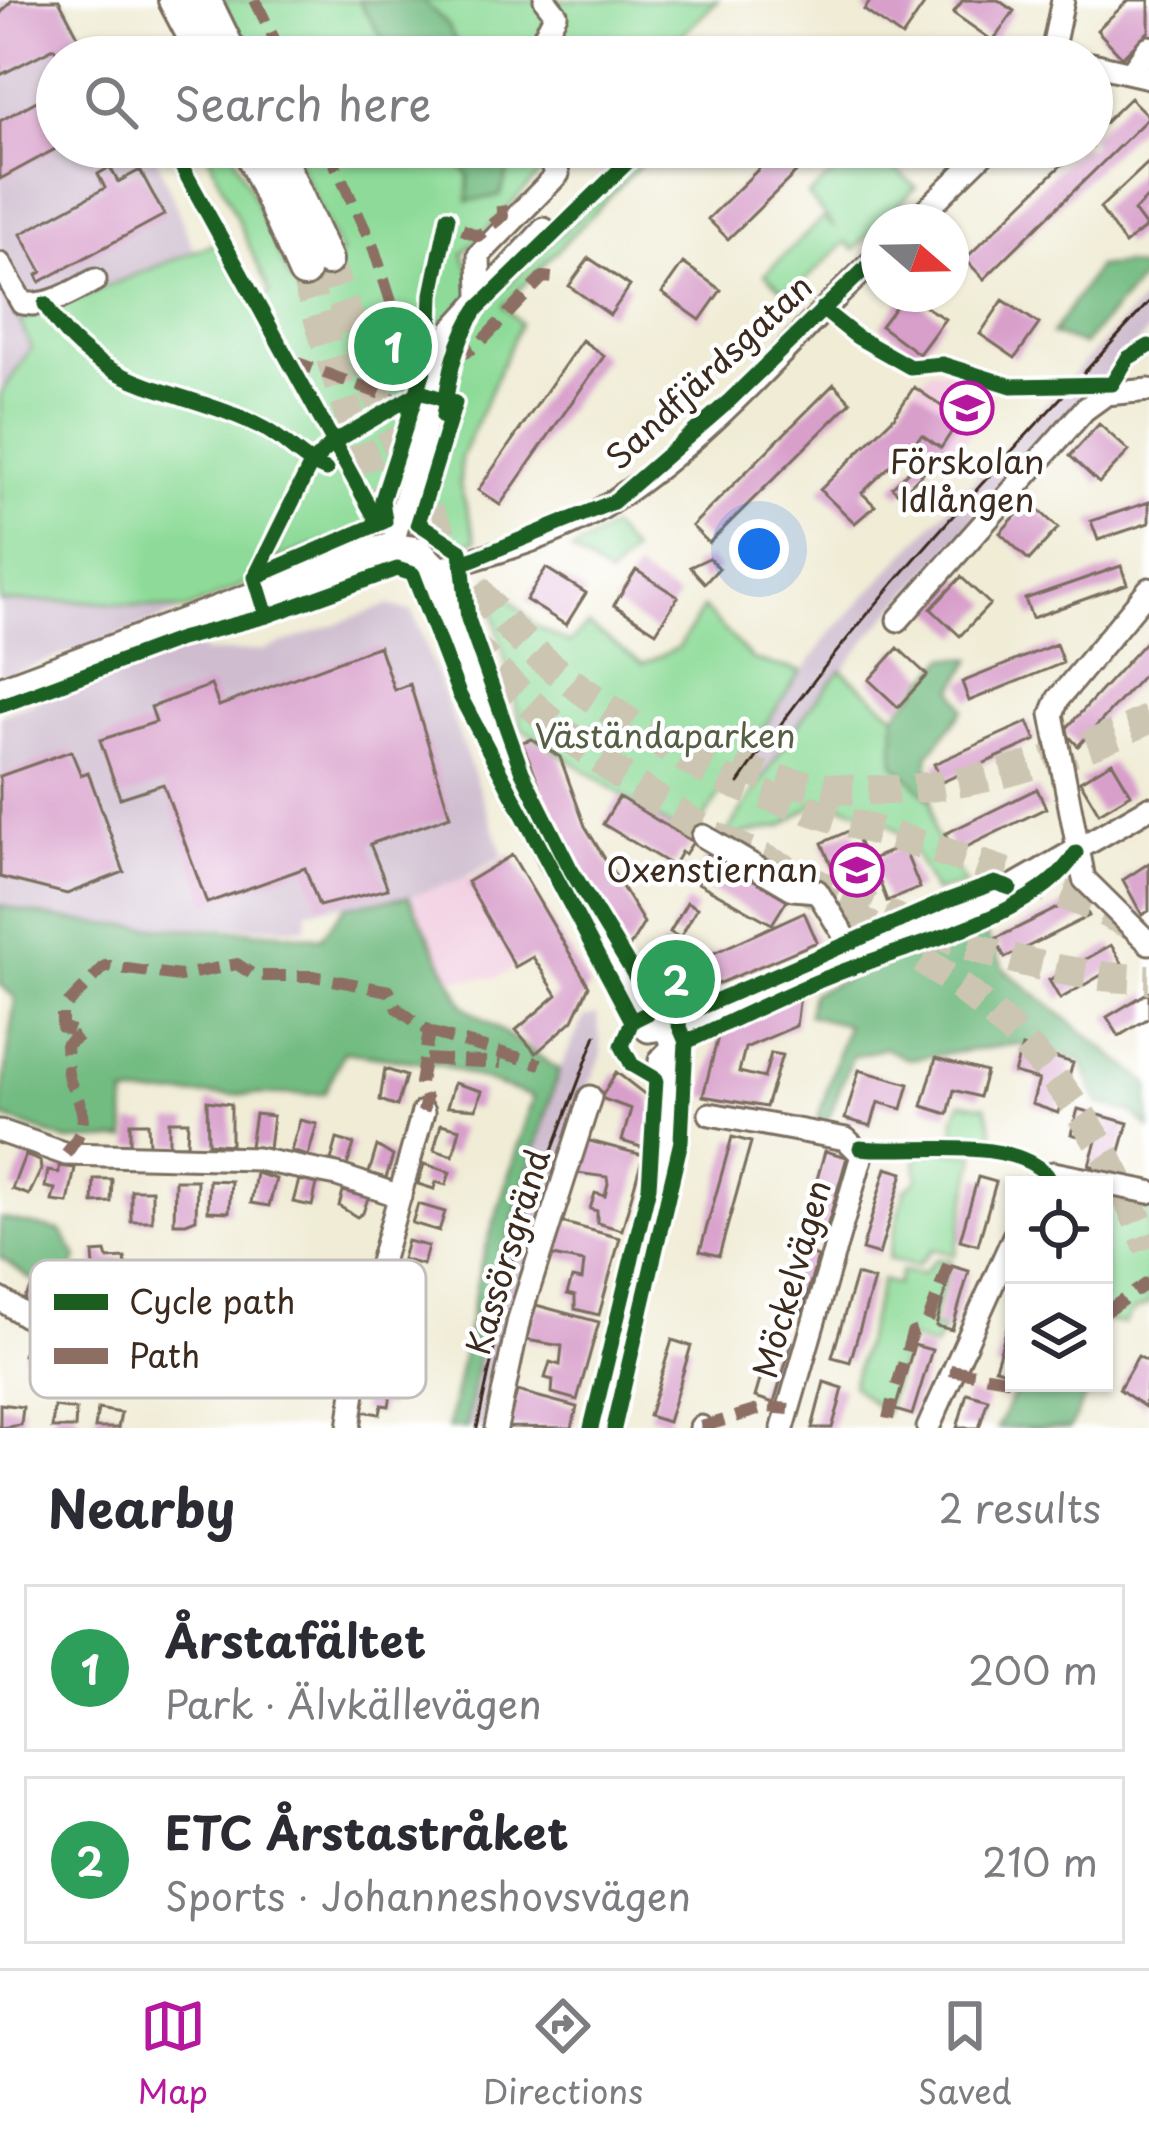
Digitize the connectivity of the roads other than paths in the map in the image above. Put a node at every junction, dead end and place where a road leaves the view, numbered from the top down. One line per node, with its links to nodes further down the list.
1 (175, 0): 5 (highway)
2 (205, 0): 6 (highway)
3 (545, 0): 7 (street)
4 (1063, 0): 8 (street)
5 (193, 36)
6 (223, 36)
7 (544, 36)
8 (1057, 36)
9 (1149, 46): 10 (street)
10 (1140, 75)
11 (260, 168): 12 (highway)
12 (282, 168)
13 (554, 168): 20 (street)
14 (969, 168): 15 (street)
15 (932, 204)
16 (544, 229): 20 (street)
17 (0, 264): 19 (street)
18 (861, 273): 23 (street, Sandfjärdsgatan)
19 (95, 280)
20 (480, 296): 22 (street)
21 (1149, 391): 25 (street)
22 (392, 547): 23 (main road); 26 (main road)
23 (436, 570): 32 (main road)
24 (1149, 590): 29 (street)
25 (898, 620)
26 (0, 691)
27 (1149, 808): 29 (street)
28 (703, 836): 31 (street)
29 (1076, 853): 30 (street); 31 (street)
30 (1149, 943)
31 (855, 953): 32 (street)
32 (660, 1029): 47 (main road)
33 (590, 1097): 46 (street, Kassörsgränd)
34 (423, 1112): 39 (street)
35 (710, 1114): 48 (street, Möckelvägen)
36 (0, 1131): 39 (street)
37 (1113, 1188): 38 (street)
38 (1149, 1192)
39 (400, 1196): 41 (street)
40 (1005, 1256): 49 (street)
41 (382, 1260)
42 (0, 1300): 43 (street)
43 (30, 1319)
44 (353, 1398): 45 (street)
45 (349, 1428)
46 (496, 1428)
47 (598, 1428)
48 (783, 1428)
49 (928, 1428)

